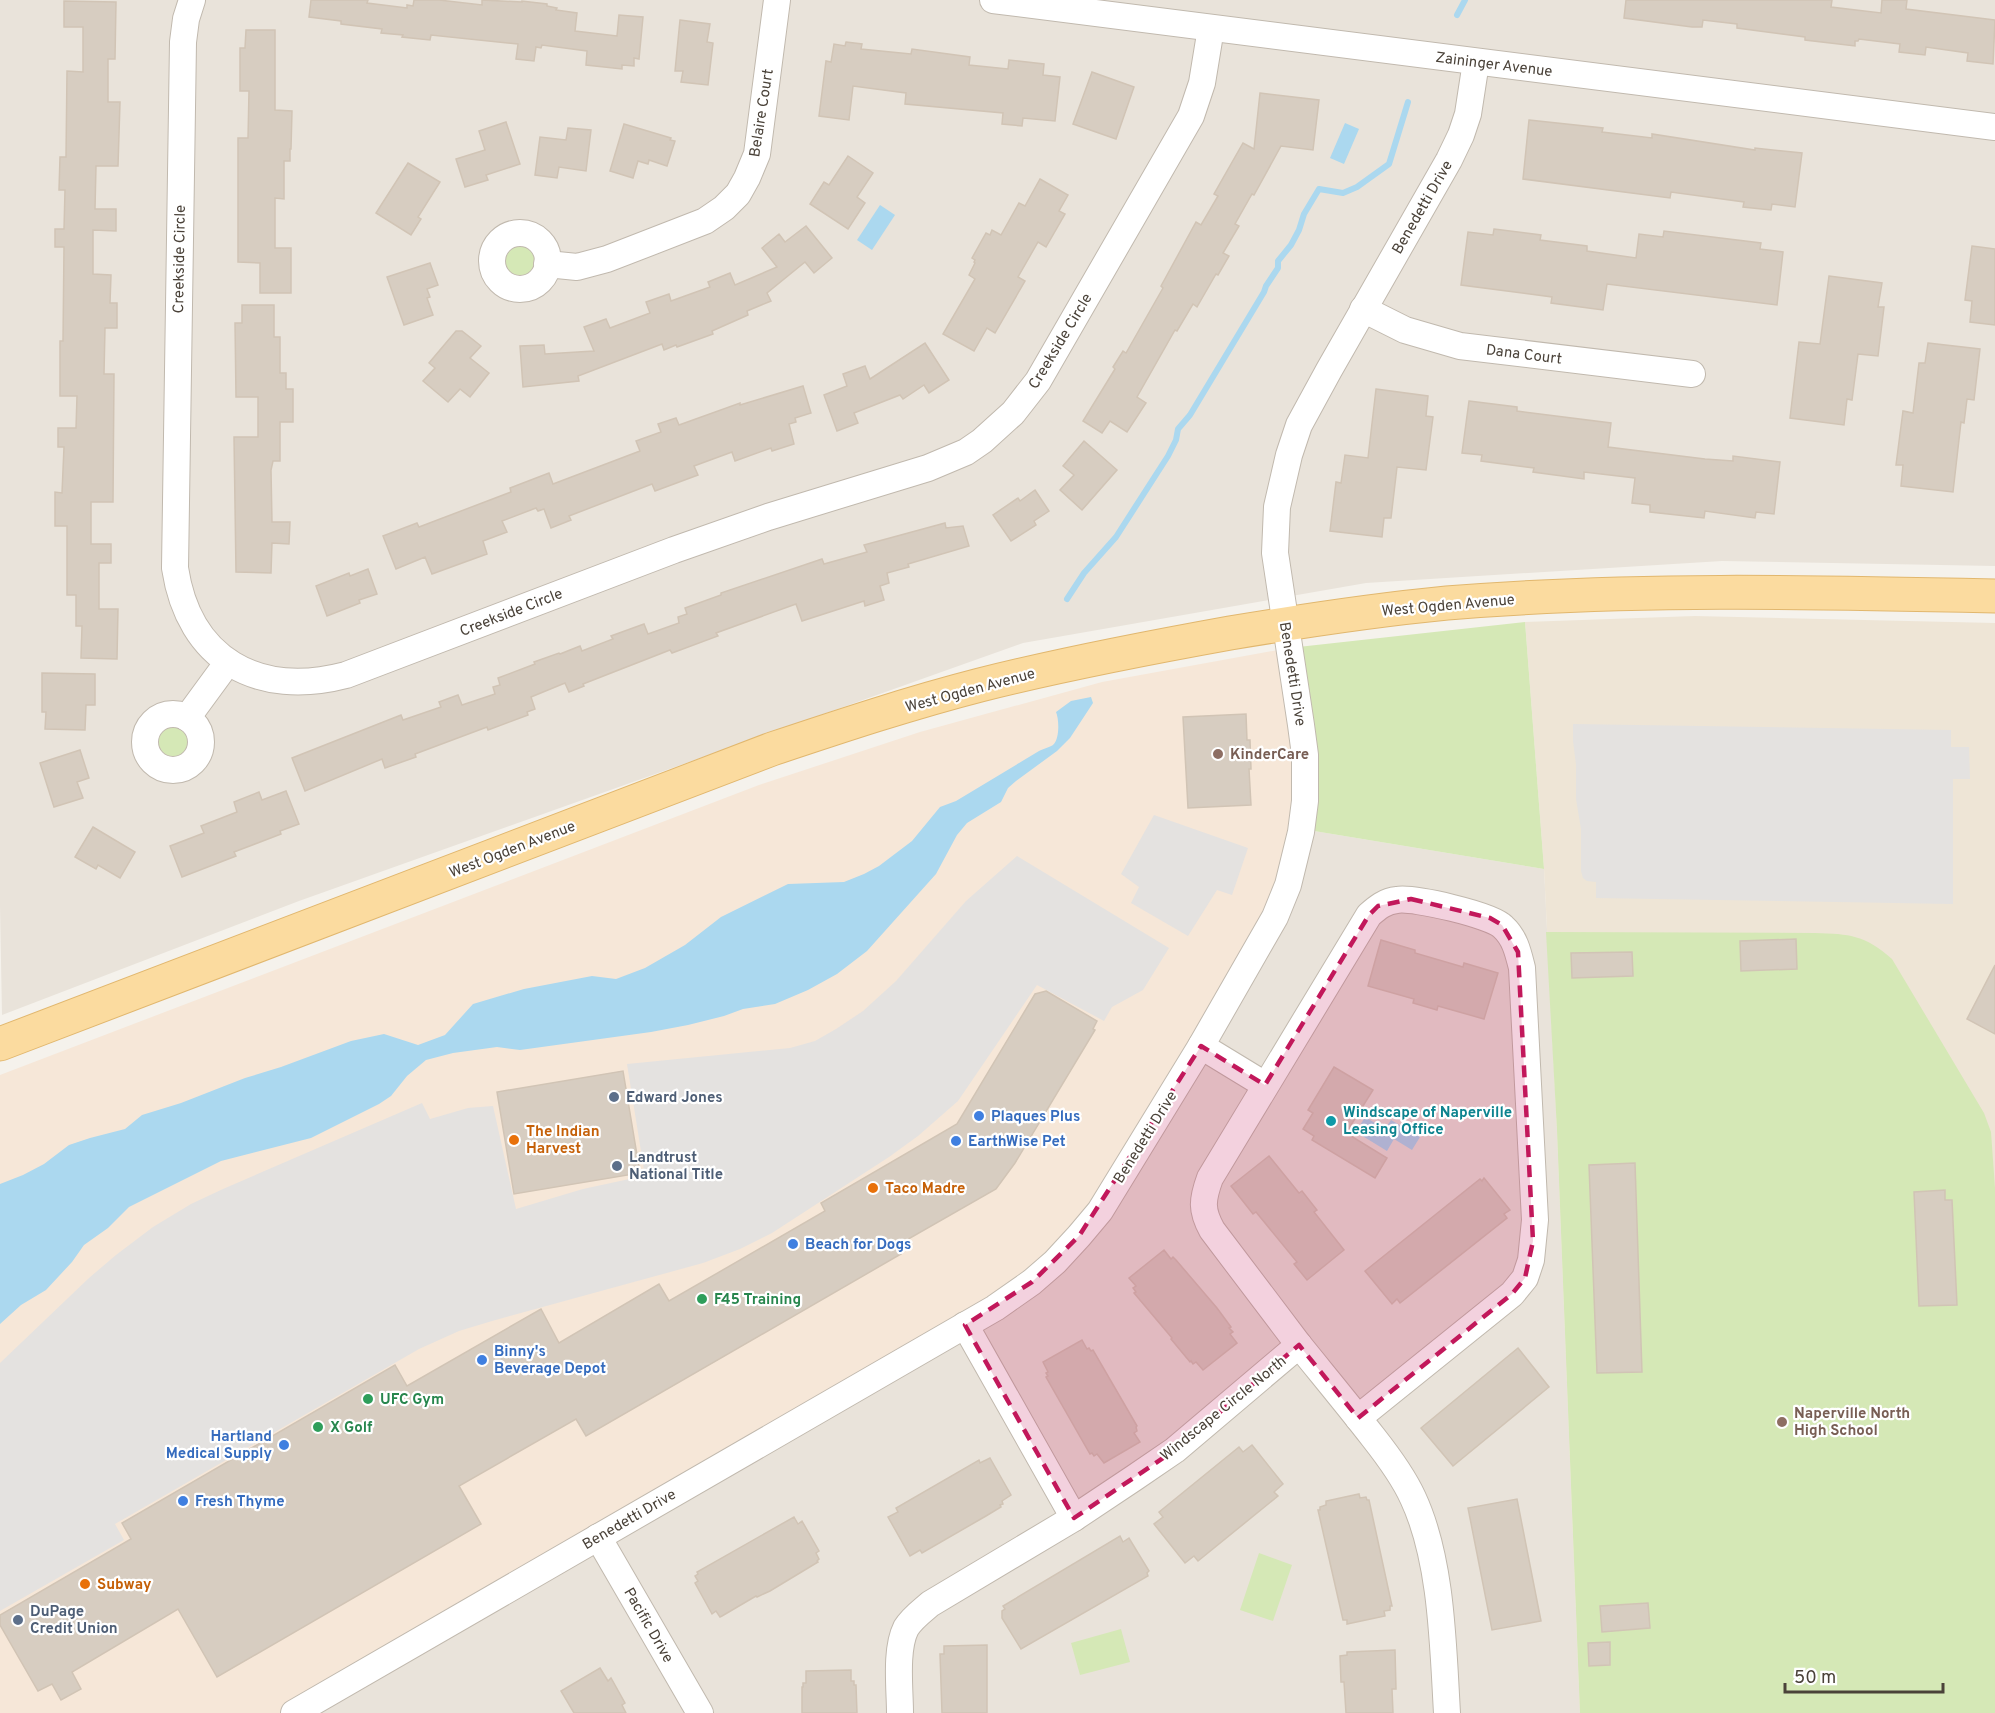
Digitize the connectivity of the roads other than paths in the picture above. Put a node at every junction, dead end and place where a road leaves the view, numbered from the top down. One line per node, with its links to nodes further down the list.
1 (192, 0): 12 (street, Creekside Circle)
2 (777, 0): 7 (street, Belaire Court)
3 (993, 0): 4 (street, Zaininger Avenue)
4 (1211, 28): 5 (street, Zaininger Avenue); 12 (street, Creekside Circle)
5 (1476, 62): 6 (street, Zaininger Avenue); 8 (street, Benedetti Drive)
6 (1995, 127)
7 (547, 264)
8 (1363, 309): 9 (street, Dana Court); 11 (street, Benedetti Drive)
9 (1692, 374)
10 (1995, 596): 11 (main road, West Ogden Avenue)
11 (1285, 624): 14 (main road, West Ogden Avenue); 15 (street, Benedetti Drive)
12 (228, 663): 13 (street)
13 (187, 718)
14 (0, 1044)
15 (1202, 1046): 16 (street); 17 (street, Benedetti Drive)
16 (1265, 1085): 18 (street); 19 (street)
17 (965, 1325): 20 (street); 21 (street, Benedetti Drive)
18 (1299, 1345): 19 (street, Windscape Circle North); 20 (street, Windscape Circle North)
19 (1358, 1418): 25 (street, Windscape Circle North)
20 (1074, 1518): 24 (street, Windscape Circle North)
21 (598, 1537): 22 (street, Benedetti Drive); 23 (street, Pacific Drive)
22 (294, 1713)
23 (700, 1713)
24 (900, 1713)
25 (1447, 1713)

